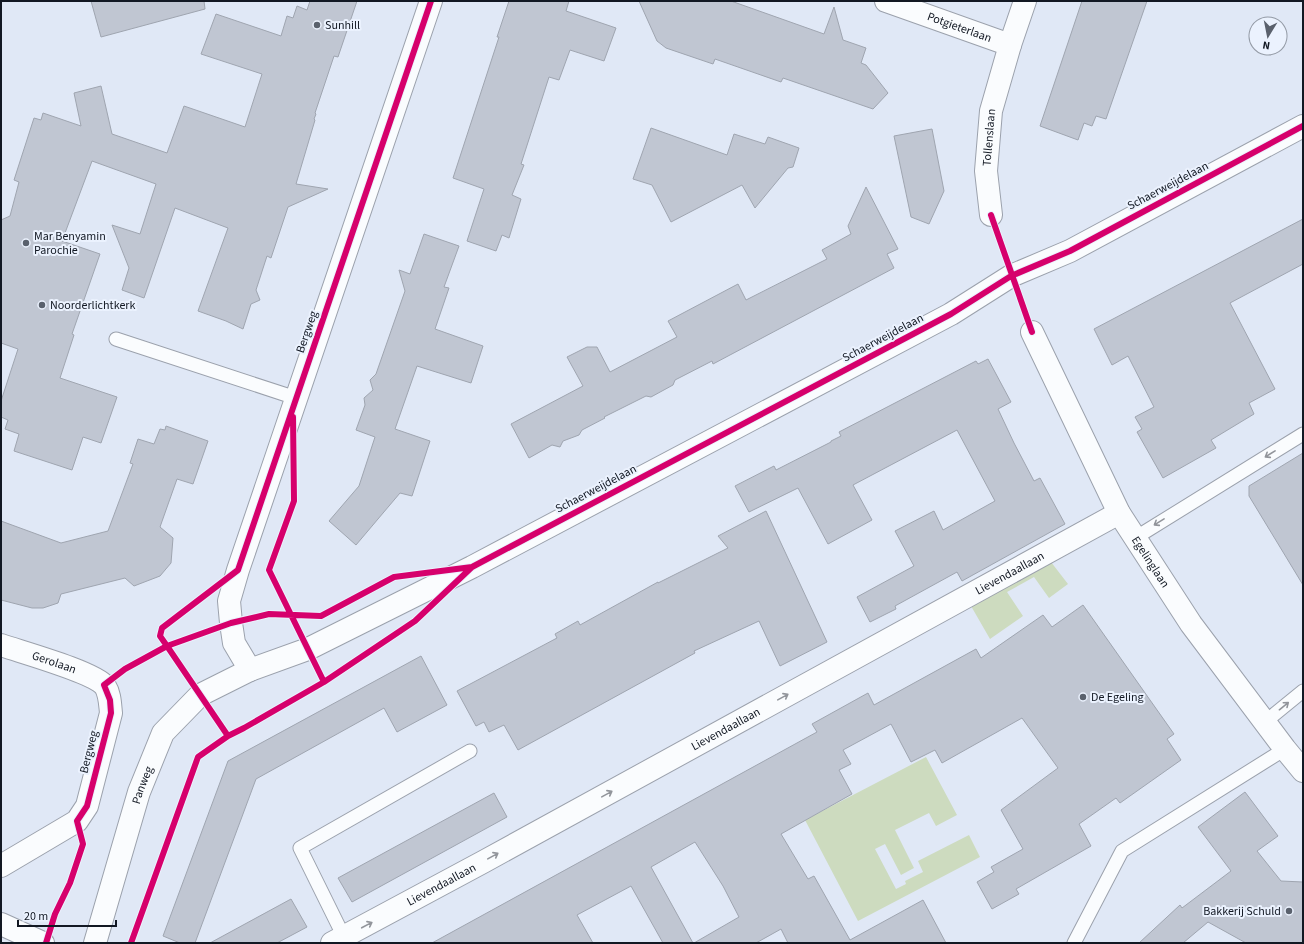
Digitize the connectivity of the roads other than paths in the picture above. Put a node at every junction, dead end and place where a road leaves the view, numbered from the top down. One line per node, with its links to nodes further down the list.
1 (431, 1): 9 (street, Bergweg)
2 (886, 1): 4 (street, Potgieterlaan)
3 (1025, 1): 4 (street, Tollenslaan)
4 (1010, 44): 6 (street, Tollenslaan)
5 (1303, 126): 14 (street, Schaerweijdelaan)
6 (991, 215)
7 (1032, 332): 11 (street, Egelinglaan)
8 (116, 339): 9 (lane)
9 (296, 398): 14 (street, Bergweg)
10 (1303, 434): 12 (lane, one-way to 12)
11 (1119, 513): 12 (street, Egelinglaan); 23 (street, Lievendaallaan, one-way to 11)
12 (1134, 538): 17 (street, Egelinglaan)
13 (1, 646): 15 (street, Gerolaan)
14 (250, 670): 25 (street, Panweg)
15 (104, 686): 21 (street, Bergweg)
16 (1303, 691): 17 (lane, one-way to 16)
17 (1265, 722): 18 (street, Egelinglaan)
18 (1285, 749): 20 (street, Egelinglaan); 26 (lane)
19 (470, 751): 23 (lane)
20 (1303, 771)
21 (1, 866)
22 (1, 924): 24 (street)
23 (338, 940)
24 (43, 943)
25 (95, 943)
26 (1074, 943)

